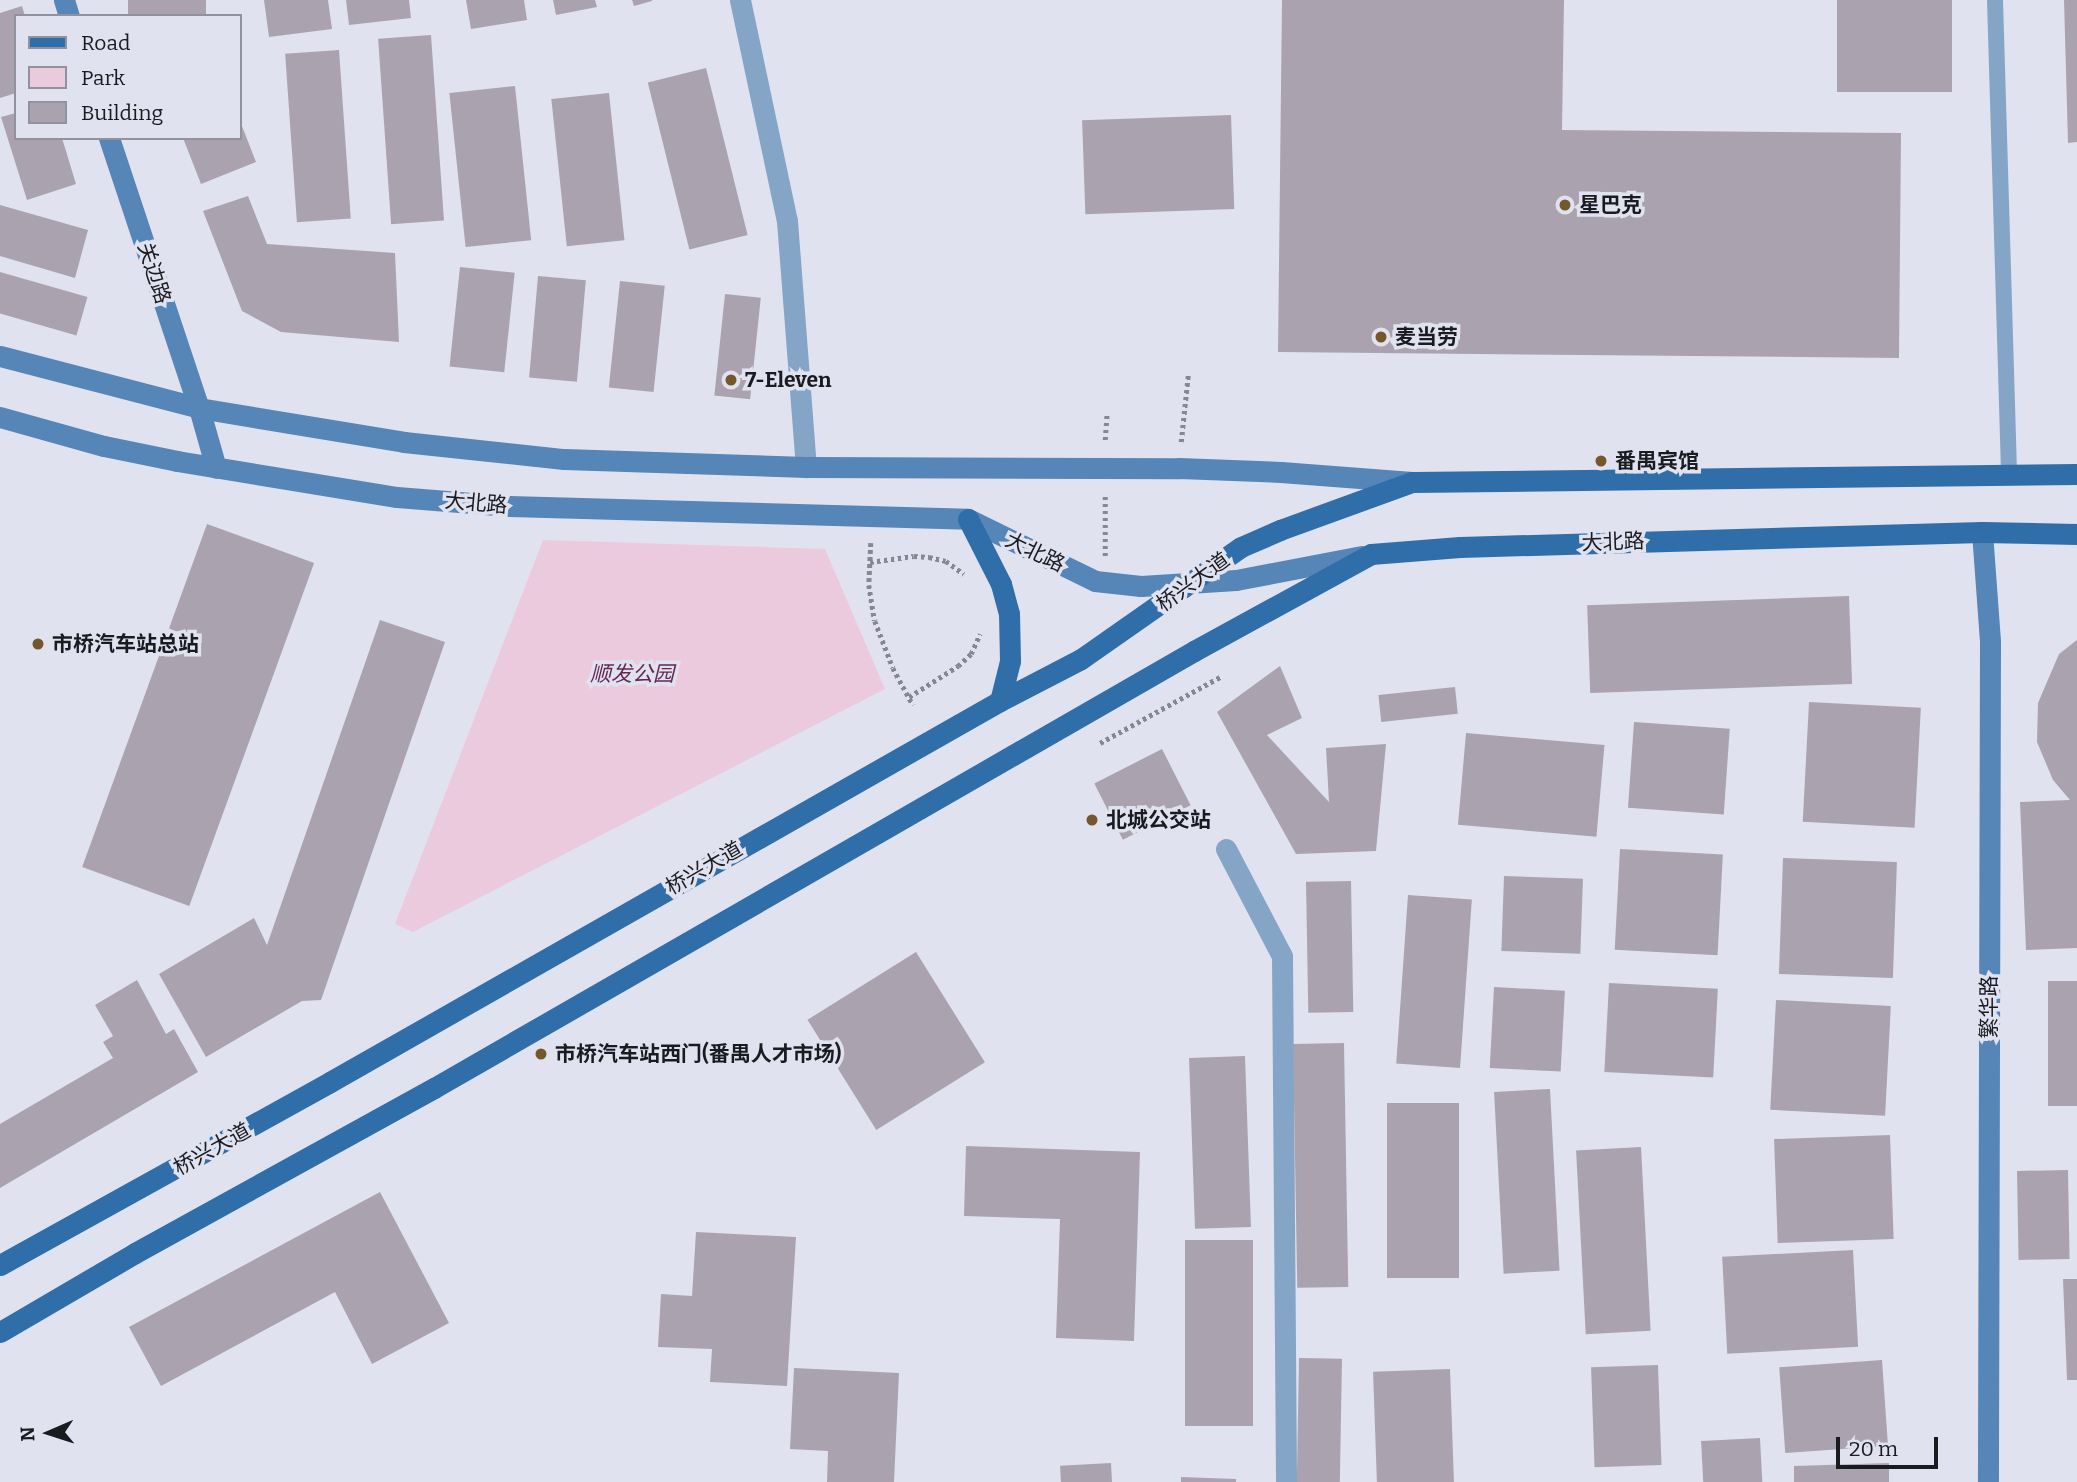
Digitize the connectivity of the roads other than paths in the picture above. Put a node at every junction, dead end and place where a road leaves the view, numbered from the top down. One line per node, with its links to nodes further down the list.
1 (740, 0): 7 (street)
2 (1995, 0): 9 (lane)
3 (111, 140): 5 (main road, 关边路)
4 (0, 356): 5 (main road)
5 (199, 408): 7 (main road); 8 (main road, 关边路)
6 (0, 417): 8 (main road, 大北路)
7 (806, 467): 11 (main road)
8 (216, 468): 12 (main road, 大北路)
9 (2009, 474): 10 (main road); 11 (main road)
10 (2077, 474)
11 (1412, 482): 16 (main road, 桥兴大道)
12 (968, 519): 16 (main road, 大北路); 17 (main road)
13 (1982, 532): 14 (main road, 大北路); 15 (main road, 大北路); 22 (main road, 繁华路)
14 (2077, 534)
15 (1371, 554): 16 (main road, 大北路); 20 (main road)
16 (1189, 585): 17 (main road, 桥兴大道)
17 (1000, 701): 19 (main road, 桥兴大道)
18 (1226, 849): 21 (street)
19 (0, 1265)
20 (0, 1332)
21 (1286, 1482)
22 (1988, 1482)

